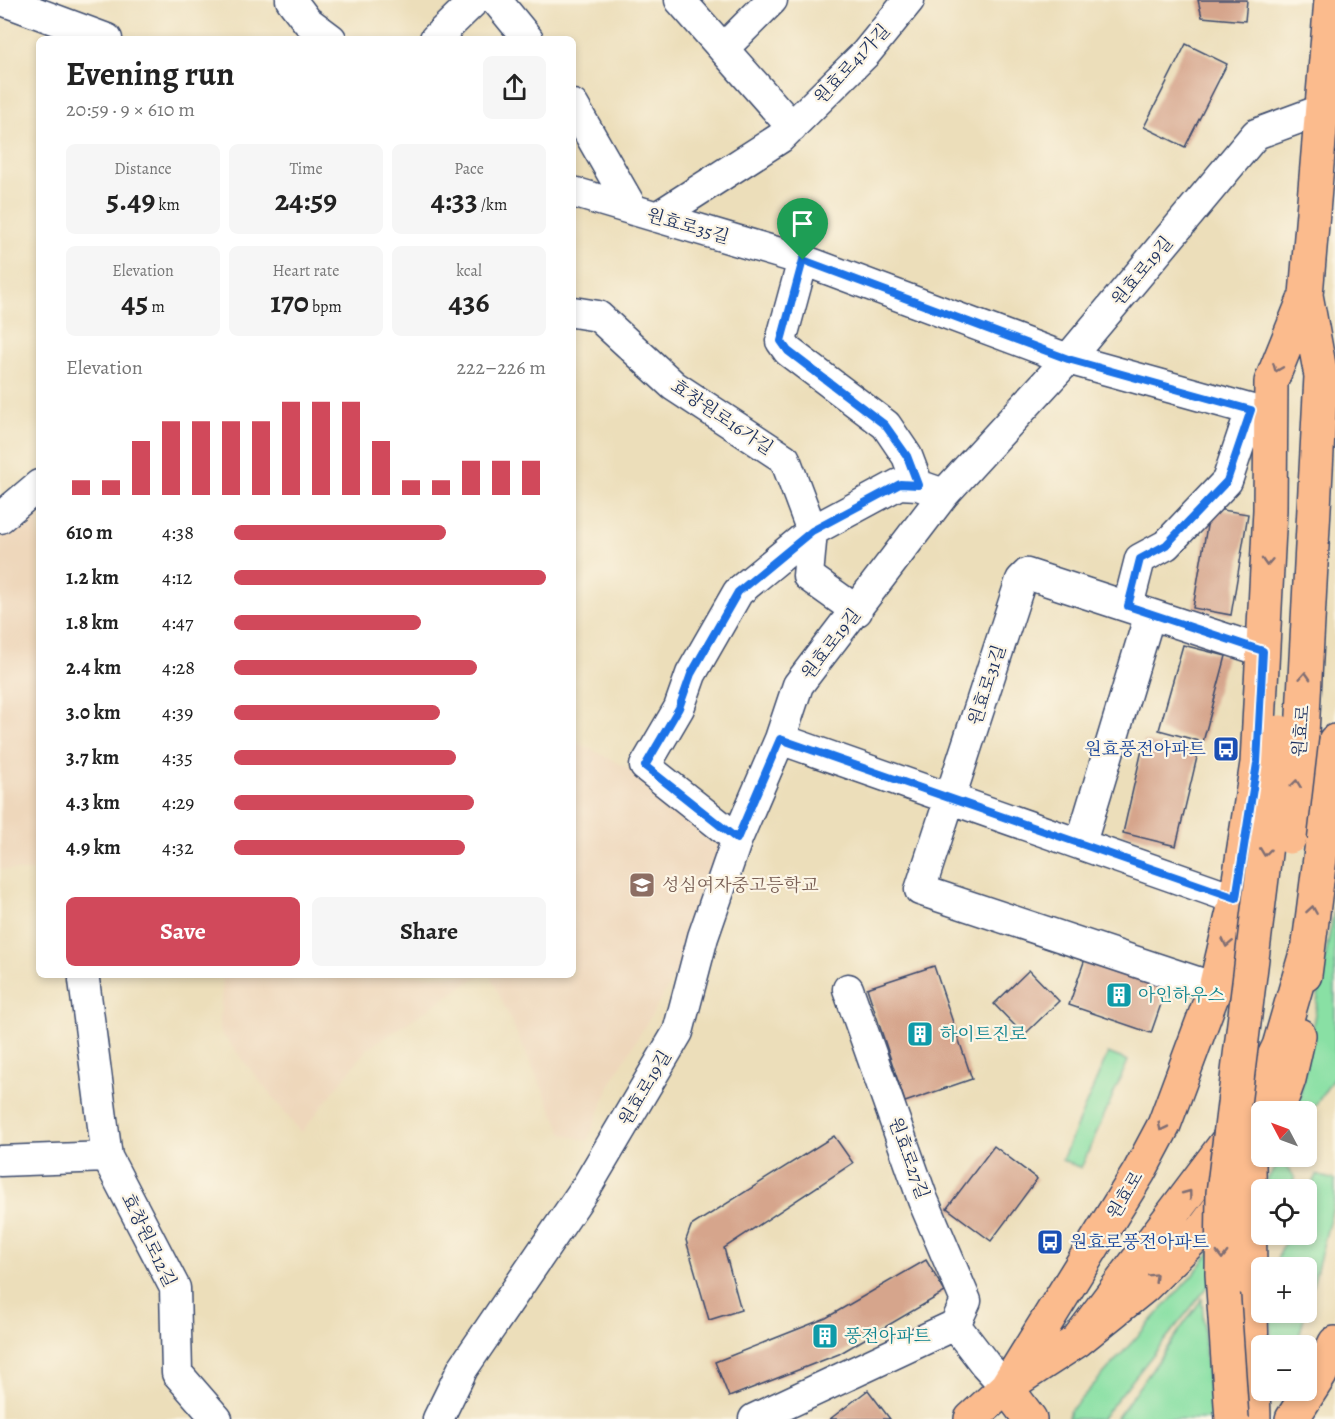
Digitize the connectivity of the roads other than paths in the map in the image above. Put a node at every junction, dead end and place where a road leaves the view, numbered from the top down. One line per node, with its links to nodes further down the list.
1 (2, 0): 9 (street)
2 (291, 0): 10 (street)
3 (475, 0): 11 (street)
4 (496, 0): 12 (street)
5 (680, 0): 13 (street)
6 (772, 0): 13 (street)
7 (909, 0): 16 (street, 원효로41가길)
8 (1331, 0): 15 (main road, 원효로)
9 (99, 36)
10 (327, 36)
11 (438, 36)
12 (526, 36)
13 (723, 49): 16 (street)
14 (576, 110): 18 (street)
15 (1320, 110): 20 (main road, 원효로); 22 (street, 원효로19길)
16 (792, 127): 18 (street, 원효로41가길)
17 (576, 193): 18 (street, 원효로35길)
18 (645, 213): 19 (street, 원효로35길)
19 (803, 260): 22 (street, 원효로35길); 26 (street)
20 (1306, 295): 23 (main road, 원효로); 24 (main road, 원효로, one-way to 24); 32 (main road, 원효로)
21 (576, 312): 28 (street, 효창원로16가길)
22 (1068, 359): 24 (street, 원효로35길); 26 (street, 원효로19길)
23 (1335, 359)
24 (1261, 413): 29 (street); 31 (main road, 원효로, one-way to 31)
25 (36, 488): 27 (street)
26 (931, 490): 28 (street); 30 (street, 원효로19길)
27 (0, 518)
28 (812, 531): 30 (street, 효창원로16가길); 36 (street)
29 (1139, 610): 31 (street); 35 (street, 원효로31길); 37 (street)
30 (857, 611): 33 (street, 원효로19길)
31 (1263, 651): 38 (main road, 원효로)
32 (1291, 733): 58 (main road, one-way to 58, bridge); 59 (main road, 원효로, one-way to 32, bridge)
33 (780, 739): 35 (street); 36 (street, 원효로19길)
34 (1335, 741): 39 (main road, 원효로, one-way to 34)
35 (950, 799): 37 (street); 42 (street)
36 (737, 839): 54 (street, 원효로19길)
37 (1081, 843): 38 (street)
38 (1236, 898): 42 (main road, 원효로, one-way to 42)
39 (1306, 953): 44 (main road); 45 (main road, 원효로)
40 (84, 980): 46 (street, 효창원로12길)
41 (848, 988): 49 (street, 원효로27길)
42 (1215, 988): 43 (main road, 원효로)
43 (1198, 1036): 44 (main road); 52 (main road, 원효로, one-way to 52)
44 (1279, 1046): 50 (main road, one-way to 44)
45 (1281, 1101)
46 (107, 1157): 47 (street); 53 (street, 효창원로12길)
47 (0, 1161)
48 (1251, 1163): 50 (main road, 원효로, one-way to 48)
49 (955, 1325): 52 (street); 55 (street)
50 (1077, 1341): 52 (main road, 원효로)
51 (1335, 1343): 60 (main road)
52 (1006, 1387): 56 (main road, 원효로); 57 (main road)
53 (217, 1419)
54 (438, 1419)
55 (754, 1419)
56 (971, 1419)
57 (1030, 1419)
58 (1232, 1419)
59 (1254, 1419)
60 (1292, 1419)

